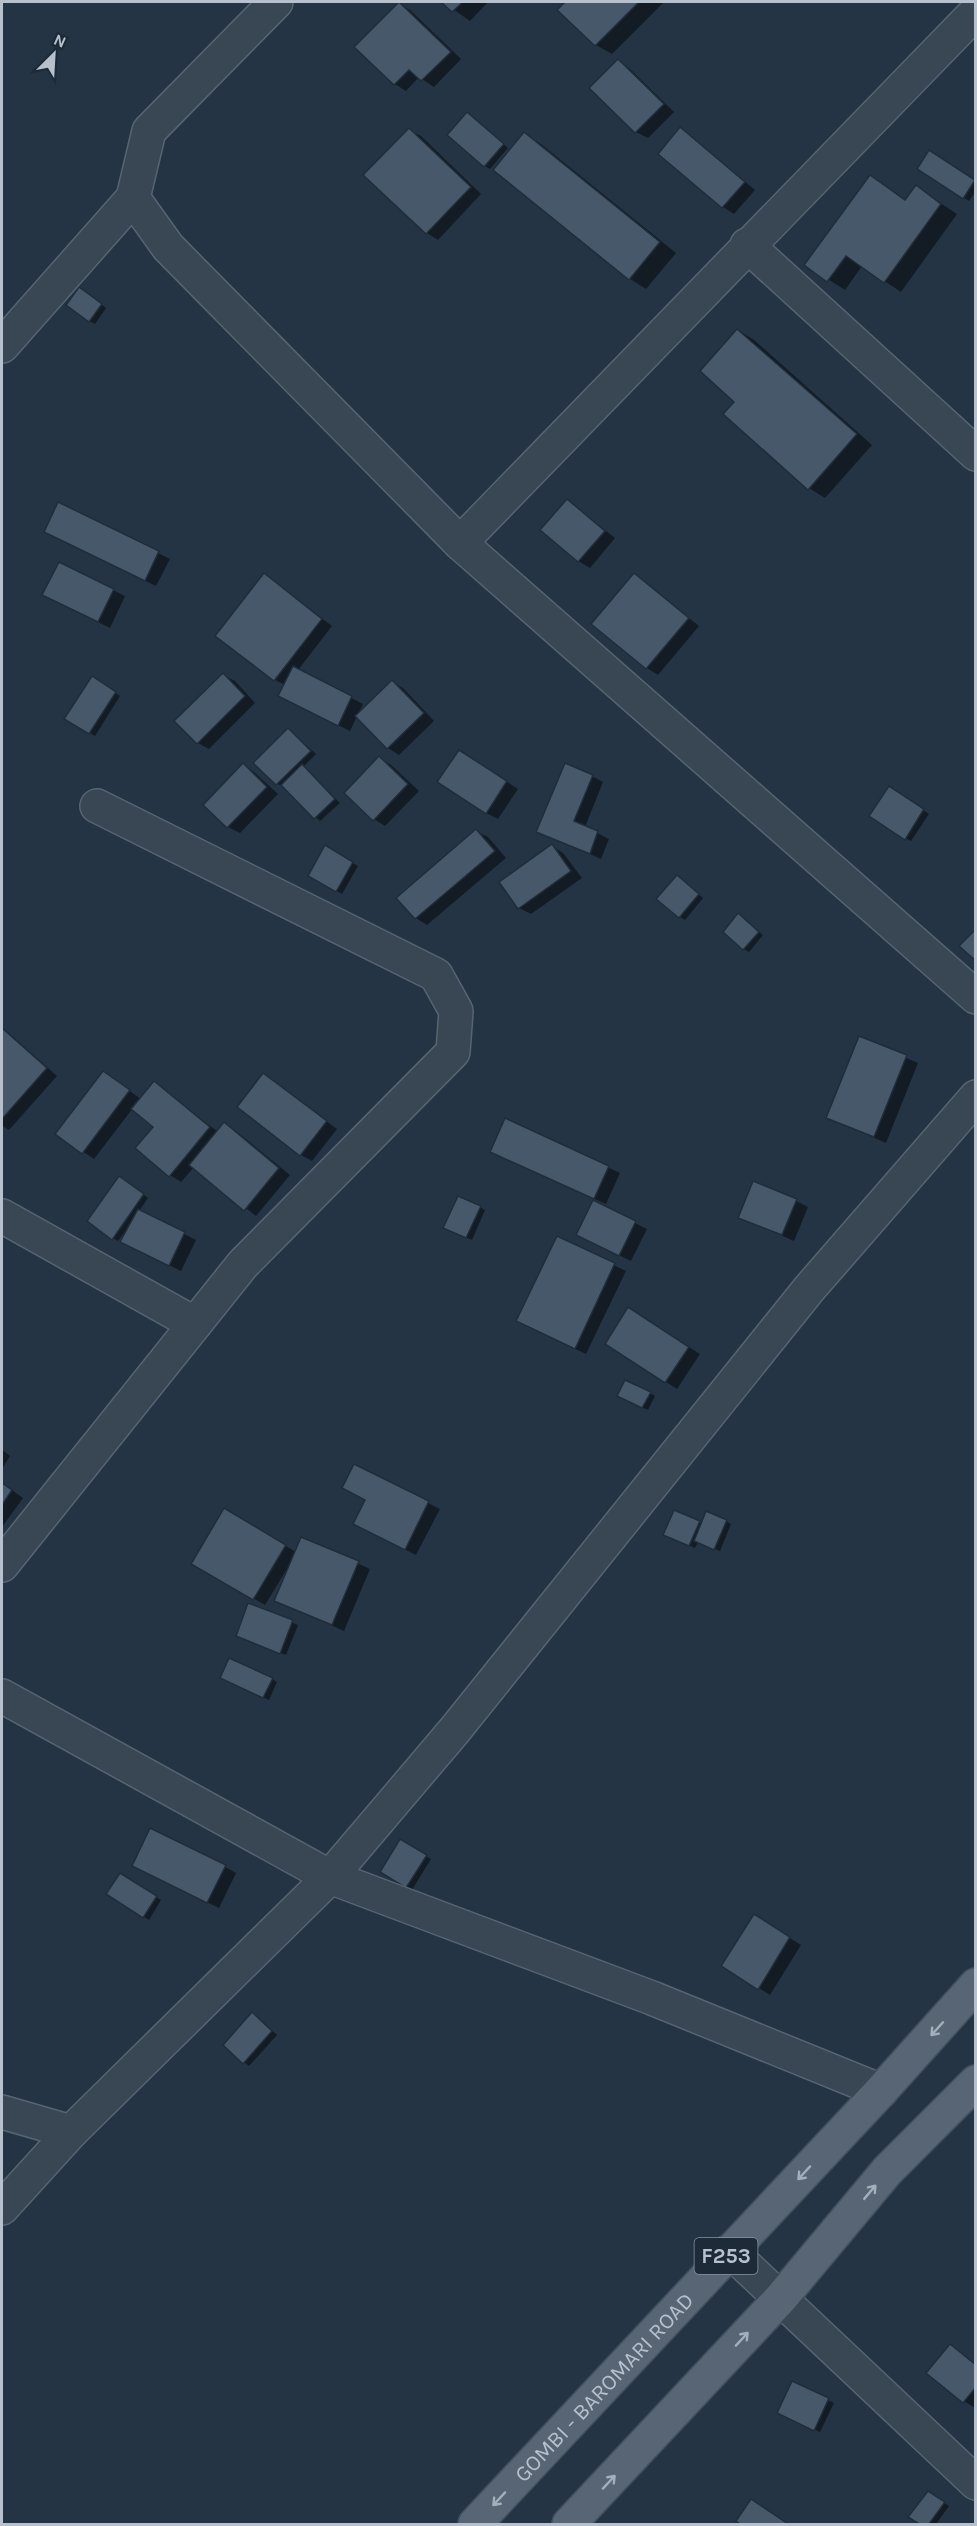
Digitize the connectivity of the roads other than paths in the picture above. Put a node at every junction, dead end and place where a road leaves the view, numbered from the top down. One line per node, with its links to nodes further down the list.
1 (276, 2): 3 (street)
2 (975, 12): 4 (street)
3 (133, 198): 5 (street); 7 (street)
4 (747, 245): 6 (street); 7 (street)
5 (2, 346)
6 (975, 454)
7 (460, 543): 9 (street)
8 (97, 806): 12 (street)
9 (975, 998)
10 (975, 1097): 15 (street)
11 (2, 1216): 12 (street)
12 (195, 1324): 13 (street)
13 (2, 1565)
14 (2, 1696): 15 (street)
15 (330, 1877): 18 (street); 20 (street)
16 (975, 1985): 18 (main road, GOMBI - BAROMARI ROAD / F253, one-way to 18)
17 (975, 2082): 23 (main road, F253, one-way to 17)
18 (881, 2091): 22 (main road, GOMBI - BAROMARI ROAD / F253, one-way to 22)
19 (2, 2112): 20 (street)
20 (71, 2132): 21 (street)
21 (2, 2208)
22 (730, 2251): 23 (street); 25 (main road, GOMBI - BAROMARI ROAD / F253, one-way to 25)
23 (781, 2298): 24 (street); 26 (main road, F253, one-way to 23)
24 (975, 2483)
25 (474, 2524)
26 (569, 2524)

